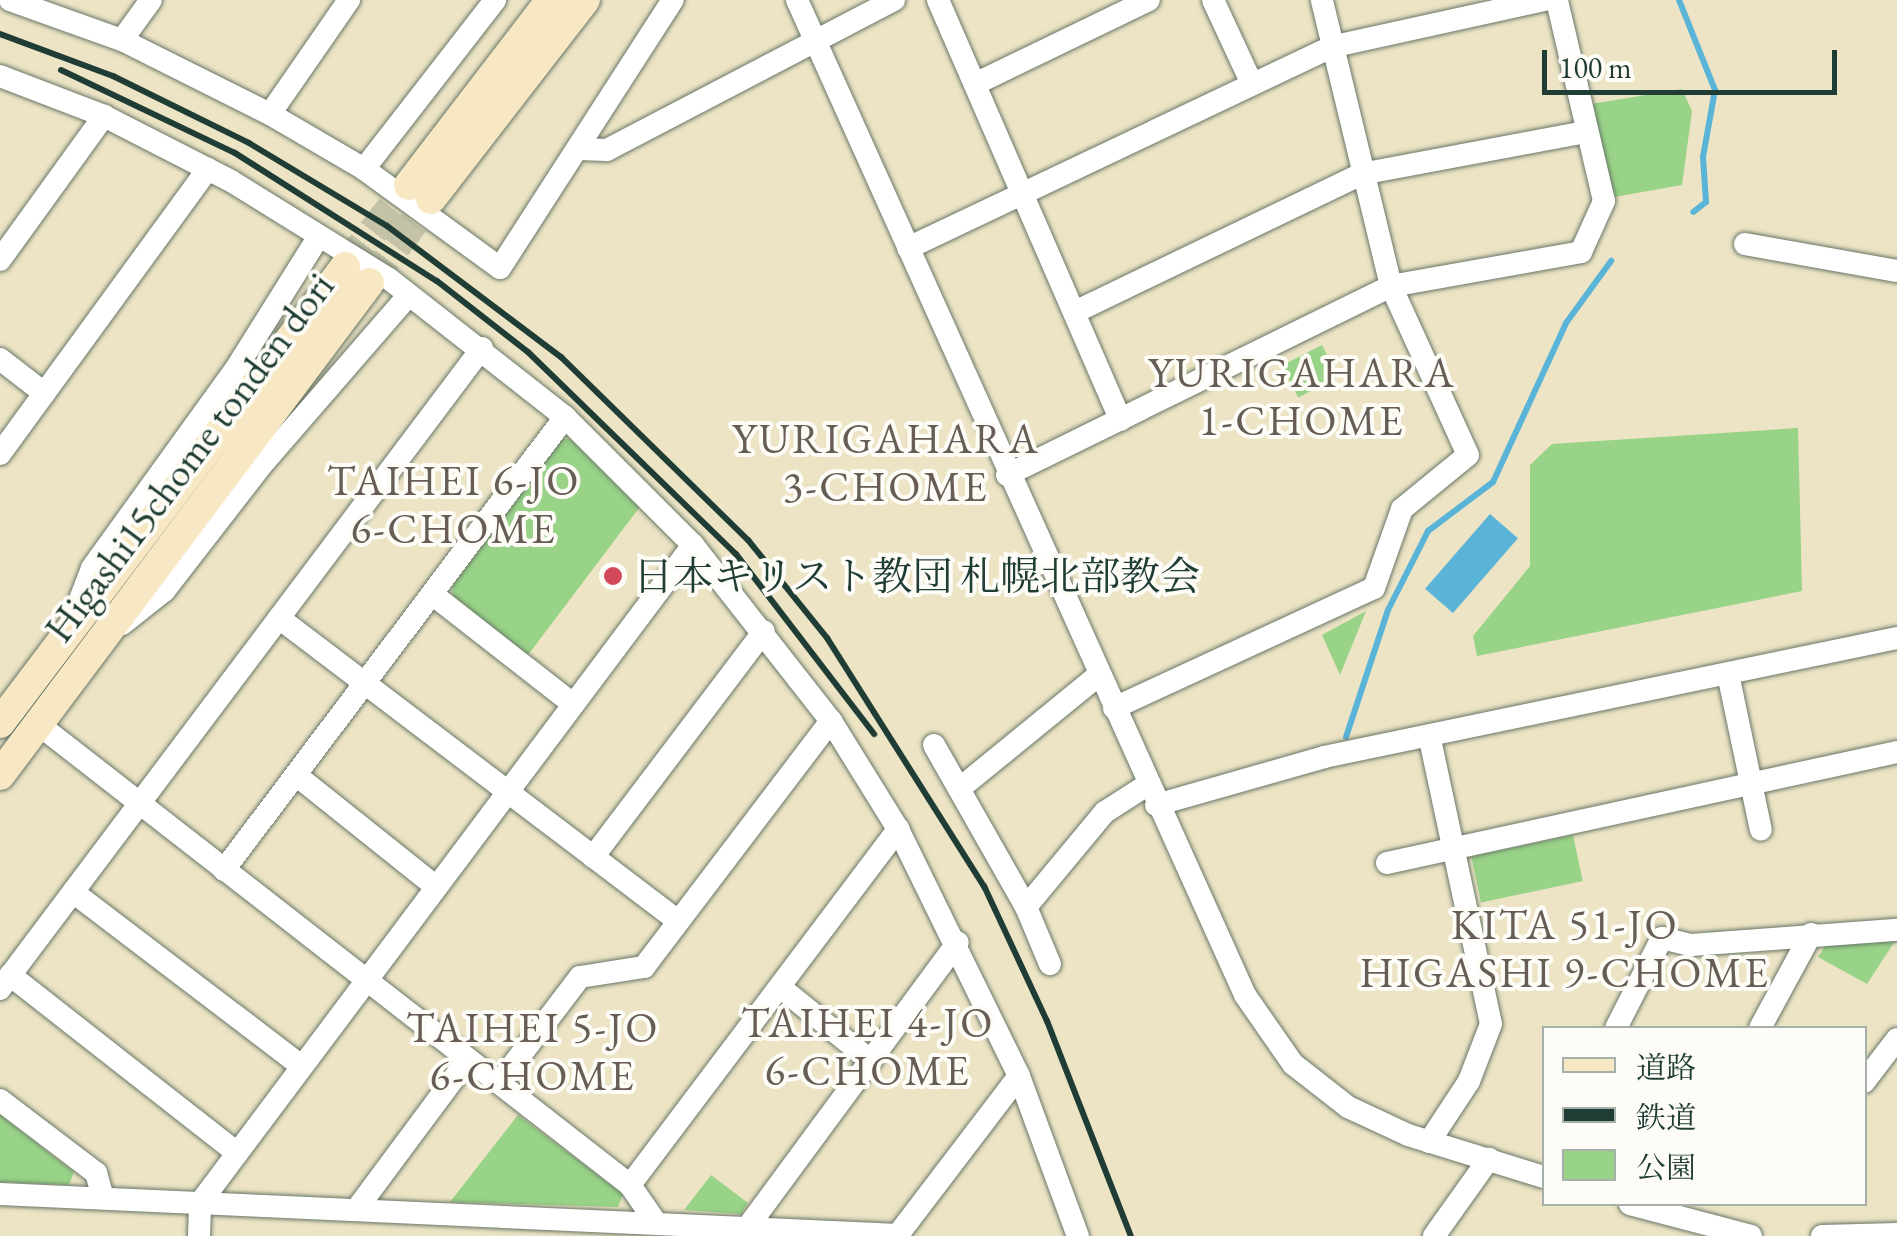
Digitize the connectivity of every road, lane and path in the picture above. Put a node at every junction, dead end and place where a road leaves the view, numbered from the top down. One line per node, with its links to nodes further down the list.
1 (10, 0): 18 (street)
2 (151, 0): 18 (street)
3 (349, 0): 23 (street)
4 (495, 0): 27 (street)
5 (551, 0): 6 (street)
6 (584, 0)
7 (672, 0): 26 (street)
8 (797, 0): 17 (street)
9 (894, 0): 17 (street)
10 (938, 0): 21 (street)
11 (1148, 0): 21 (street)
12 (1213, 0): 22 (street)
13 (1322, 0): 19 (street)
14 (1545, 0): 16 (street)
15 (1557, 0): 25 (street)
16 (1447, 10): 19 (street)
17 (815, 39): 26 (street); 34 (street)
18 (122, 40): 23 (street)
19 (1334, 46): 22 (street); 29 (street)
20 (0, 76): 24 (street)
21 (975, 84): 30 (street)
22 (1252, 84): 30 (street)
23 (270, 114): 27 (street)
24 (104, 116): 28 (street); 31 (street)
25 (1586, 132): 29 (street); 37 (street)
26 (577, 149): 27 (street)
27 (364, 168)
28 (208, 169): 32 (street); 42 (street)
29 (1362, 174): 37 (street); 39 (street)
30 (1024, 194): 34 (street); 39 (street)
31 (8, 235): 35 (street)
32 (319, 236): 38 (street); 51 (street)
33 (1745, 244): 36 (street)
34 (908, 248): 46 (street)
35 (0, 260)
36 (1897, 271)
37 (1392, 286): 44 (street); 58 (street)
38 (408, 296): 40 (street); 53 (street)
39 (1079, 310): 44 (street)
40 (482, 348): 43 (street); 49 (street)
41 (0, 359): 42 (street)
42 (44, 393): 45 (street)
43 (565, 417): 47 (street); 48 (street)
44 (1121, 420): 46 (street)
45 (0, 454)
46 (1007, 475): 55 (street)
47 (692, 545): 50 (street); 57 (street)
48 (432, 594): 56 (street); 57 (street)
49 (279, 618): 56 (street); 70 (street)
50 (764, 631): 60 (street); 74 (street)
51 (66, 637): 53 (street, Higashi15chome tonden dori); 59 (street, Higashi15chome tonden dori)
52 (1897, 638): 54 (street)
53 (100, 641): 59 (street, Higashi15chome tonden dori)
54 (1728, 674): 61 (street); 66 (street)
55 (1099, 675): 58 (street); 67 (street)
56 (365, 683): 65 (street); 68 (street)
57 (572, 704): 68 (street)
58 (1114, 708): 69 (street)
59 (13, 712): 64 (street, Higashi15chome tonden dori); 70 (street)
60 (830, 721): 71 (street); 80 (street)
61 (1429, 736): 69 (street); 73 (street)
62 (934, 745): 67 (street)
63 (1897, 752): 66 (street)
64 (0, 774)
65 (296, 775): 76 (street); 77 (street)
66 (1752, 783): 72 (street); 73 (street)
67 (959, 789): 79 (street)
68 (507, 791): 74 (street); 77 (street)
69 (1152, 795): 79 (street); 98 (street)
70 (140, 804): 76 (street); 78 (street)
71 (898, 830): 83 (street); 87 (street)
72 (1761, 830)
73 (1453, 848): 75 (street); 98 (street)
74 (594, 856): 80 (street)
75 (1387, 863)
76 (224, 870): 85 (street)
77 (435, 886): 85 (street)
78 (73, 892): 86 (street); 93 (street)
79 (1026, 907): 84 (street)
80 (678, 921): 96 (street)
81 (1897, 930): 82 (street)
82 (1811, 934): 88 (street); 89 (street)
83 (958, 942): 92 (street); 94 (street)
84 (1050, 964)
85 (365, 980): 91 (street); 93 (street)
86 (5, 982): 99 (street)
87 (780, 987): 92 (street); 102 (street)
88 (1617, 1026)
89 (1761, 1026)
90 (1897, 1038): 95 (street)
91 (468, 1059): 96 (street); 107 (street)
92 (871, 1061): 110 (street)
93 (301, 1066): 99 (street)
94 (1019, 1076): 108 (street); 113 (street)
95 (1867, 1078)
96 (500, 1082): 102 (street)
97 (0, 1100): 104 (street)
98 (1429, 1142): 100 (street)
99 (237, 1152): 105 (street)
100 (1489, 1159): 101 (street); 115 (street)
101 (1542, 1174)
102 (630, 1185): 109 (street)
103 (0, 1194): 104 (street)
104 (103, 1198): 105 (street)
105 (200, 1203): 107 (street); 112 (street)
106 (1661, 1208): 116 (street)
107 (356, 1210): 109 (street)
108 (1074, 1225): 114 (street)
109 (645, 1228): 110 (street)
110 (747, 1228): 113 (street)
111 (1897, 1234): 117 (street)
112 (198, 1236)
113 (897, 1236)
114 (1054, 1236)
115 (1434, 1236)
116 (1751, 1236)
117 (1822, 1236)

